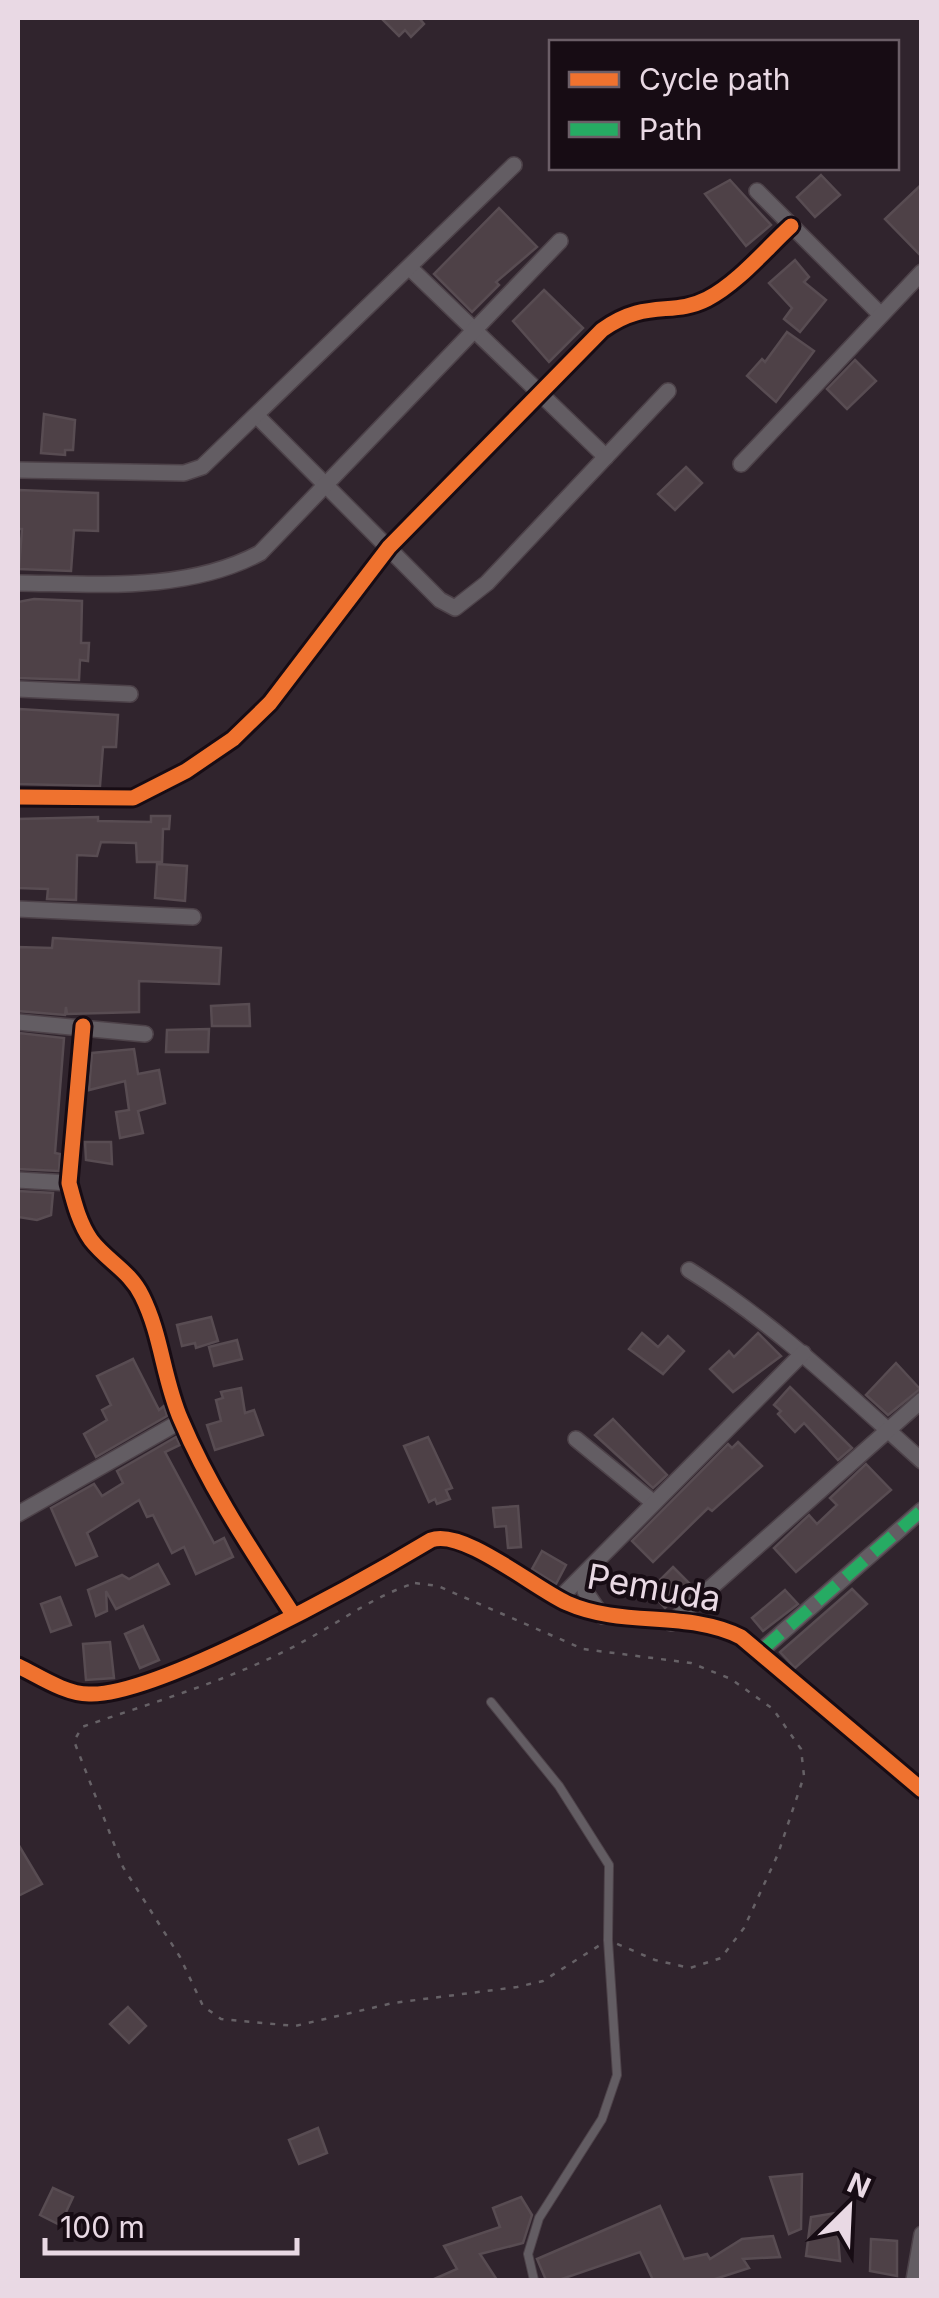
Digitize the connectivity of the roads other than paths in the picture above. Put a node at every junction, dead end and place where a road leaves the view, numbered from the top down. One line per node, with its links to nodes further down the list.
1 (514, 165): 5 (street)
2 (757, 191): 3 (street)
3 (791, 226): 7 (street); 10 (street)
4 (560, 241): 8 (street)
5 (410, 268): 8 (street); 11 (street)
6 (922, 272): 7 (street)
7 (881, 316): 13 (street)
8 (474, 332): 10 (street); 15 (street)
9 (668, 390): 12 (street)
10 (540, 392): 12 (street); 16 (street)
11 (257, 416): 14 (street); 15 (street)
12 (606, 457): 16 (street)
13 (741, 464)
14 (18, 470)
15 (327, 486): 16 (street); 17 (street)
16 (389, 547): 20 (street)
17 (18, 583)
18 (18, 688): 19 (street)
19 (130, 694)
20 (18, 797)
21 (18, 909): 22 (street)
22 (193, 917)
23 (18, 1022): 24 (street)
24 (83, 1026): 25 (street); 27 (street)
25 (145, 1034)
26 (18, 1180): 27 (street)
27 (69, 1182): 31 (street)
28 (689, 1270): 29 (street)
29 (804, 1353): 32 (street); 35 (street)
30 (922, 1400): 32 (street)
31 (181, 1421): 37 (street); 40 (street)
32 (887, 1430): 34 (street); 42 (street)
33 (576, 1439): 35 (street)
34 (922, 1461)
35 (654, 1503): 38 (street)
36 (922, 1510): 43 (street)
37 (18, 1514)
38 (590, 1568): 39 (street); 41 (street)
39 (559, 1600): 40 (street, Pemuda); 41 (street, Pemuda)
40 (292, 1614): 44 (street, Pemuda)
41 (602, 1616): 42 (street, Pemuda)
42 (671, 1623): 43 (street, Pemuda)
43 (762, 1650): 46 (street, Pemuda)
44 (18, 1666)
45 (491, 1702): 48 (lane)
46 (922, 1790)
47 (922, 2234): 49 (street)
48 (534, 2280)
49 (914, 2280)

